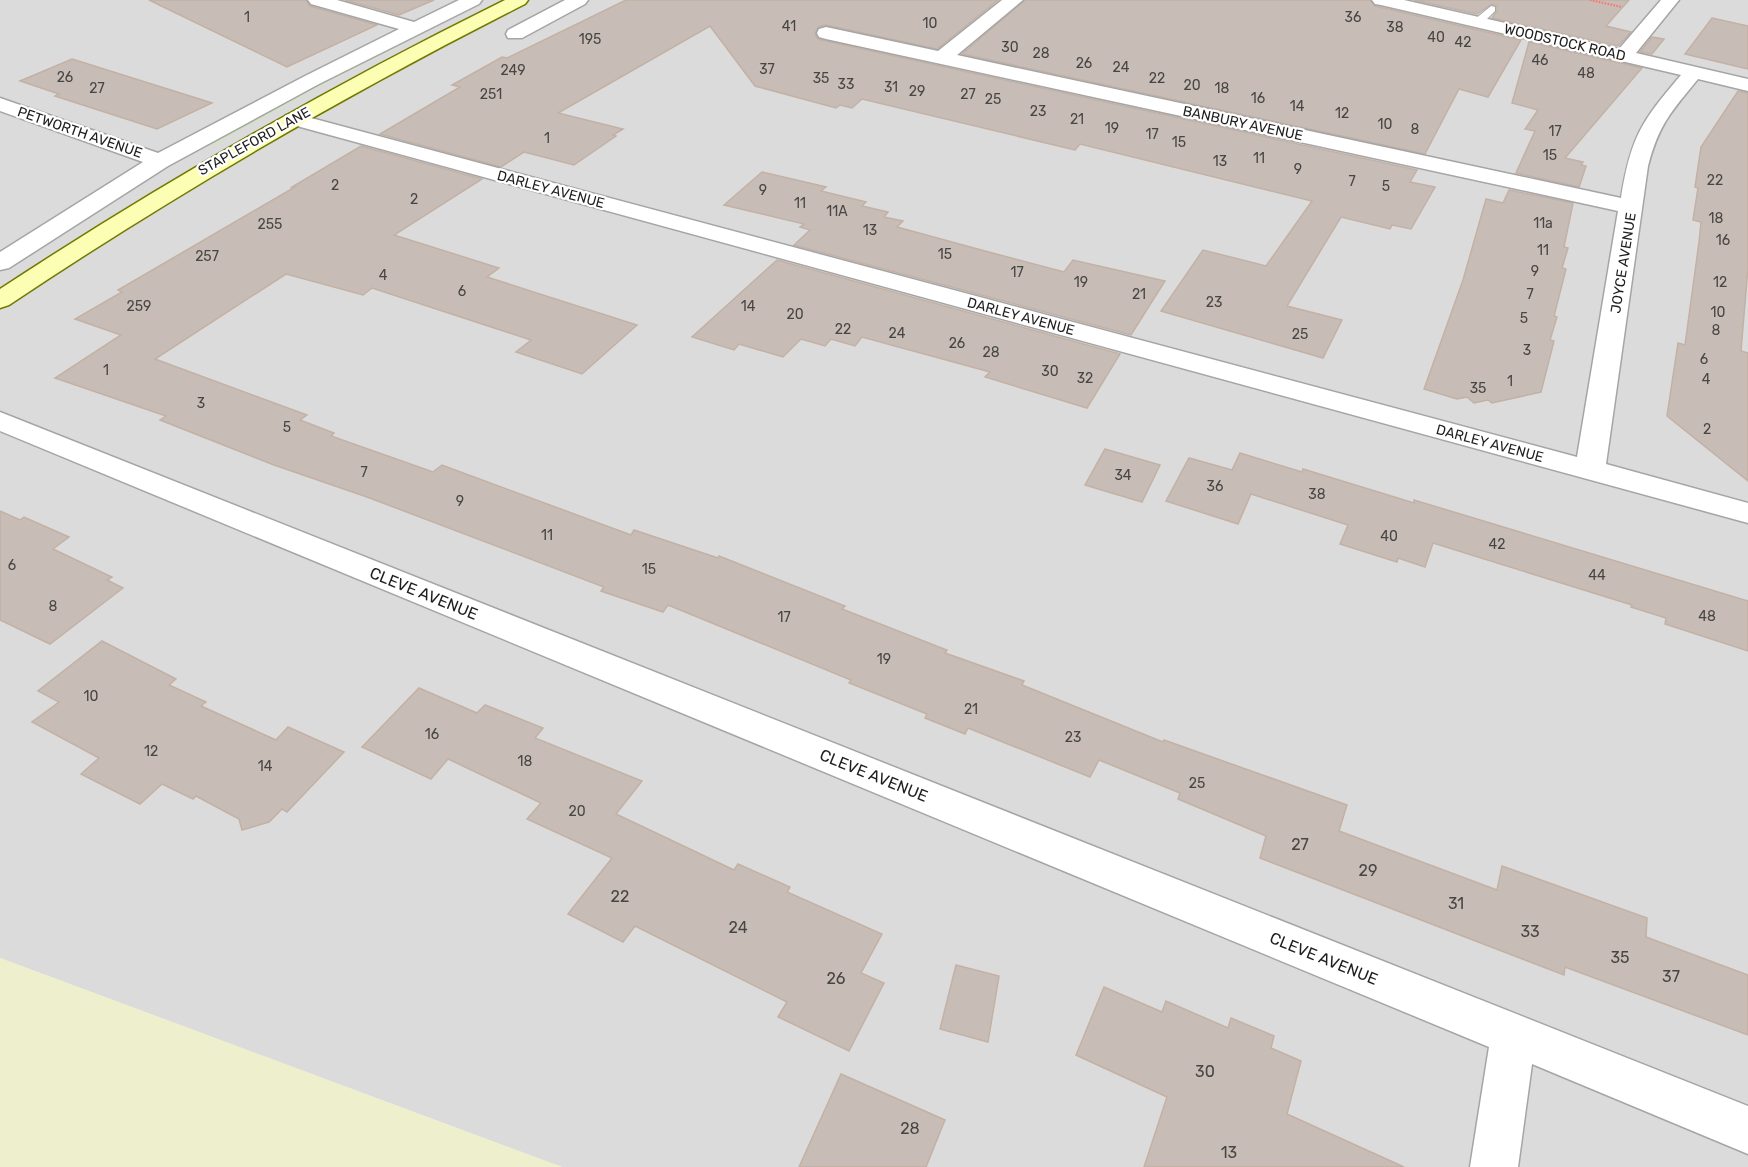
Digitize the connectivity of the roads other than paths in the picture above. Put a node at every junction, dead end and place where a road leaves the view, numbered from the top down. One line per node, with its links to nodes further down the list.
1 (317, 0): 8 (street)
2 (473, 0): 8 (street, STAPLEFORD LANE)
3 (519, 0): 18 (main road, STAPLEFORD LANE)
4 (579, 0): 10 (street)
5 (1014, 0): 14 (street)
6 (1381, 0): 13 (street, WOODSTOCK ROAD)
7 (1670, 0): 13 (street)
8 (415, 28): 19 (street, STAPLEFORD LANE)
9 (826, 33): 11 (street, BANBURY AVENUE)
10 (537, 39)
11 (854, 39): 12 (street); 14 (street, BANBURY AVENUE)
12 (833, 55)
13 (1624, 55): 15 (street, WOODSTOCK ROAD)
14 (942, 58): 20 (street, BANBURY AVENUE)
15 (1694, 72): 16 (street, WOODSTOCK ROAD); 20 (street, JOYCE AVENUE)
16 (1748, 86)
17 (0, 104): 19 (street, PETWORTH AVENUE)
18 (293, 119): 22 (main road, STAPLEFORD LANE); 24 (street, DARLEY AVENUE)
19 (160, 161): 21 (street, STAPLEFORD LANE)
20 (1632, 207): 24 (street, JOYCE AVENUE)
21 (0, 263)
22 (0, 300)
23 (0, 421): 26 (street, CLEVE AVENUE)
24 (1590, 470): 25 (street, DARLEY AVENUE)
25 (1748, 513)
26 (1513, 1035): 27 (street, CLEVE AVENUE); 28 (street)
27 (1748, 1130)
28 (1494, 1167)

